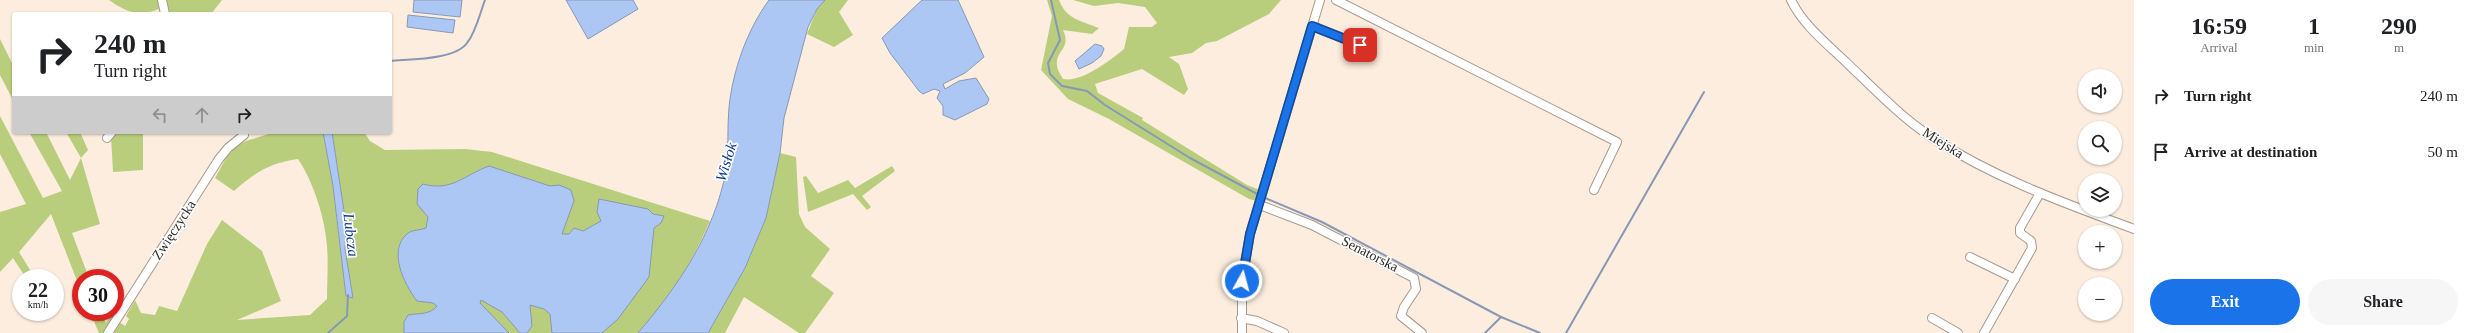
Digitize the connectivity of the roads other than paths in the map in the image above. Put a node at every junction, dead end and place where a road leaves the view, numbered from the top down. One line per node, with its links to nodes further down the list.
1 (162, 0): 5 (street)
2 (1320, 0): 6 (street)
3 (1336, 0): 9 (street)
4 (1791, 0): 10 (street, Miejska)
5 (165, 12)
6 (1312, 26): 7 (street); 11 (street)
7 (1360, 45)
8 (244, 134): 17 (street, Zwięczycka)
9 (1594, 190)
10 (2040, 193): 12 (street, Miejska); 14 (street)
11 (1260, 205): 15 (street); 20 (street, Senatorska)
12 (2134, 229)
13 (1970, 257): 14 (street)
14 (2014, 279): 22 (street)
15 (1241, 318): 18 (street); 19 (street)
16 (1932, 318): 21 (street)
17 (108, 333)
18 (1242, 333)
19 (1284, 333)
20 (1422, 333)
21 (1958, 333)
22 (1984, 333)

